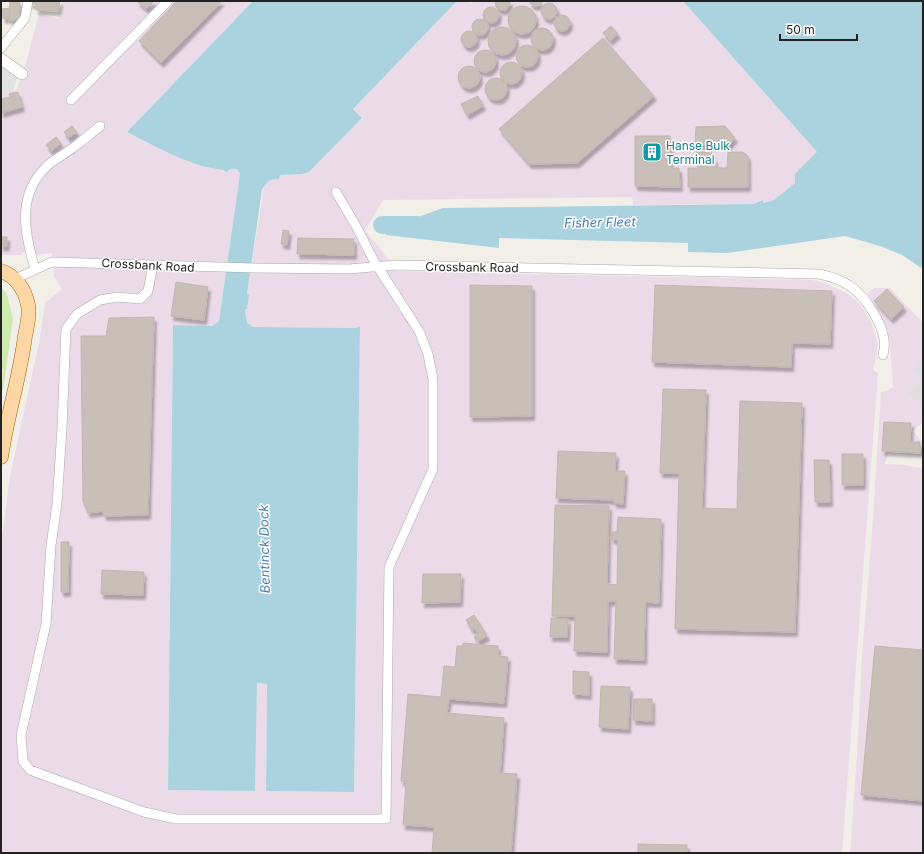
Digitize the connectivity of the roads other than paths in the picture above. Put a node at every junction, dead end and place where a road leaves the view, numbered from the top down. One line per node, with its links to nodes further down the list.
1 (28, 1): 3 (street)
2 (168, 1): 6 (street)
3 (1, 48)
4 (1, 59): 5 (street)
5 (22, 74)
6 (71, 100)
7 (100, 126): 11 (street)
8 (336, 192): 10 (street)
9 (153, 265): 10 (street, Crossbank Road); 10 (street); 11 (street, Crossbank Road)
10 (378, 267): 14 (street, Crossbank Road)
11 (35, 269): 13 (street, Crossbank Road)
12 (1, 271): 13 (main road)
13 (15, 279): 15 (main road)
14 (883, 355)
15 (6, 408): 16 (main road)
16 (1, 457)

